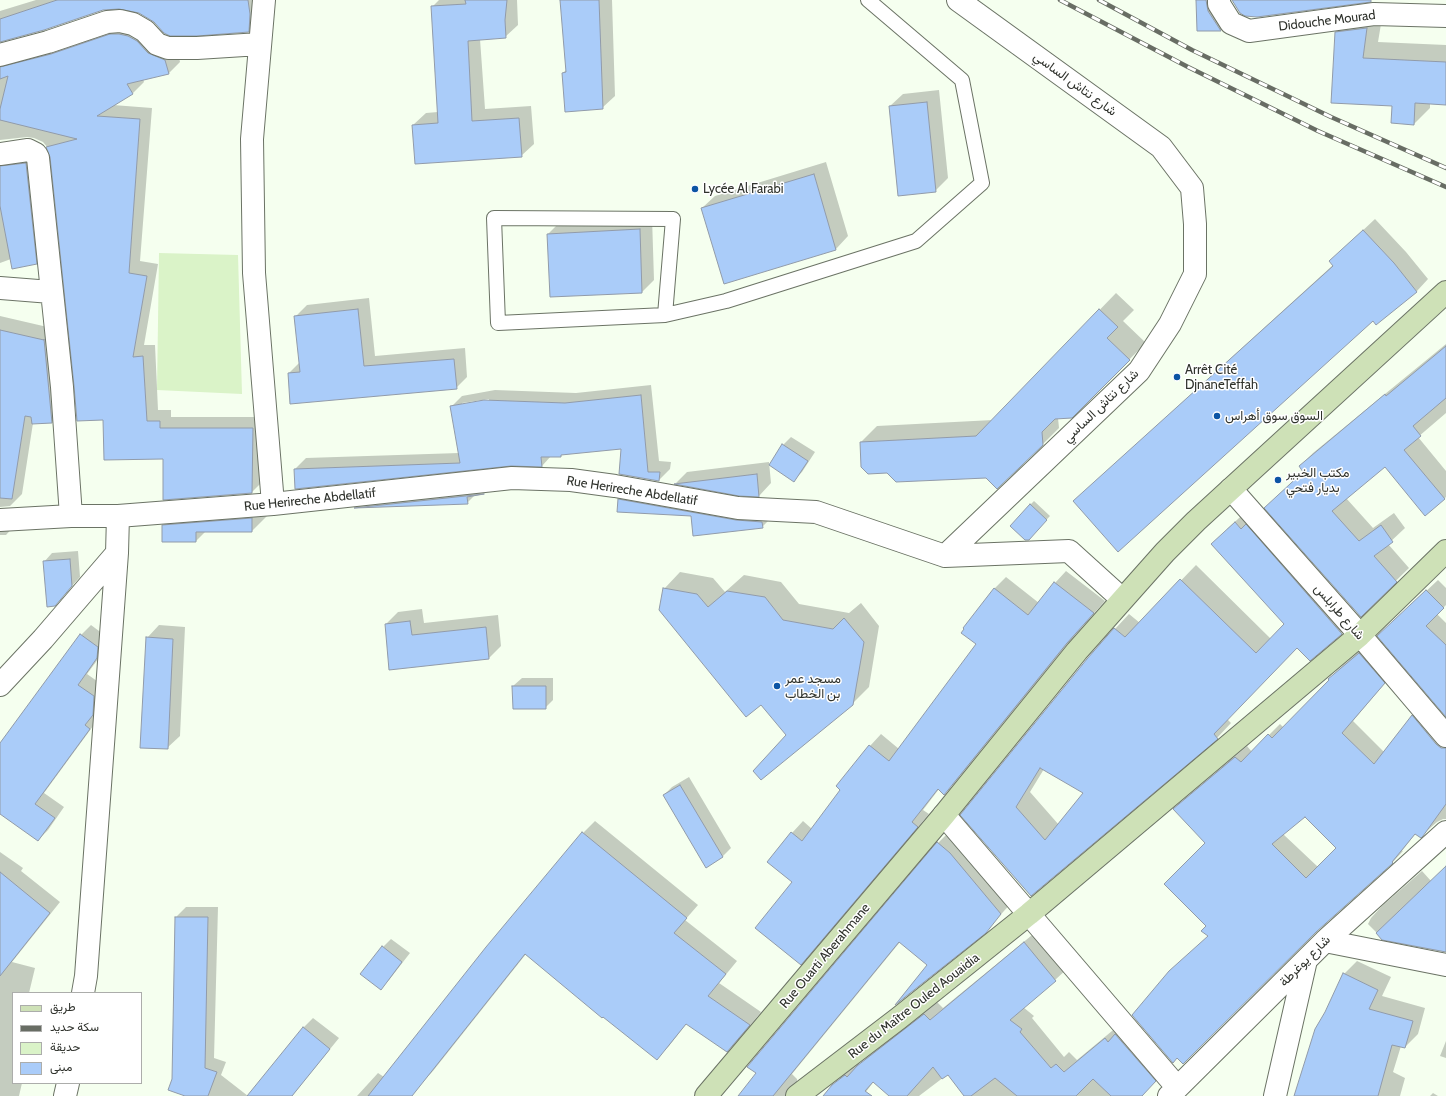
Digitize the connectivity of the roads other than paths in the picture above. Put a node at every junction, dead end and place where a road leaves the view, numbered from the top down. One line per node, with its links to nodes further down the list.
1 (264, 0): 7 (street)
2 (868, 0): 13 (lane)
3 (958, 0): 21 (street, شارع نتاش الساسي)
4 (1219, 2): 5 (street, Didouche Mourad)
5 (1374, 7): 6 (street, Didouche Mourad)
6 (1446, 16)
7 (260, 44): 8 (street); 15 (street)
8 (0, 56)
9 (0, 154): 11 (street)
10 (0, 288): 11 (street)
11 (51, 292): 16 (street)
12 (1446, 292): 14 (street, Rue Ouarti Aberahmane)
13 (665, 315): 13 (lane)
14 (1231, 489): 22 (street, Rue Ouarti Aberahmane); 23 (street, شارع طرابلس)
15 (273, 504): 17 (street, Rue Herireche Abdellatif); 21 (street, Rue Herireche Abdellatif)
16 (71, 516): 17 (street, Rue Herireche Abdellatif); 18 (street, Rue Herireche Abdellatif)
17 (118, 516): 20 (street)
18 (0, 520)
19 (1446, 551): 23 (street, Rue du Maître Ouled Aouaidia)
20 (117, 553): 24 (street); 32 (street)
21 (945, 556): 22 (street, Rue Herireche Abdellatif)
22 (1122, 599): 26 (street, Rue Ouarti Aberahmane)
23 (1360, 635): 25 (street, شارع طرابلس); 28 (street, Rue du Maître Ouled Aouaidia)
24 (0, 685)
25 (1446, 736)
26 (944, 815): 28 (street); 36 (street, Rue Ouarti Aberahmane)
27 (1446, 832): 29 (street, شارع يوغرطة)
28 (1030, 914): 34 (street); 37 (street, Rue du Maître Ouled Aouaidia)
29 (1325, 941): 30 (street, شارع يوغرطة); 31 (street)
30 (1306, 960): 34 (street, شارع يوغرطة); 38 (street)
31 (1446, 966)
32 (83, 992)
33 (68, 1084): 35 (street)
34 (1173, 1092)
35 (65, 1096)
36 (706, 1096)
37 (797, 1096)
38 (1275, 1096)

